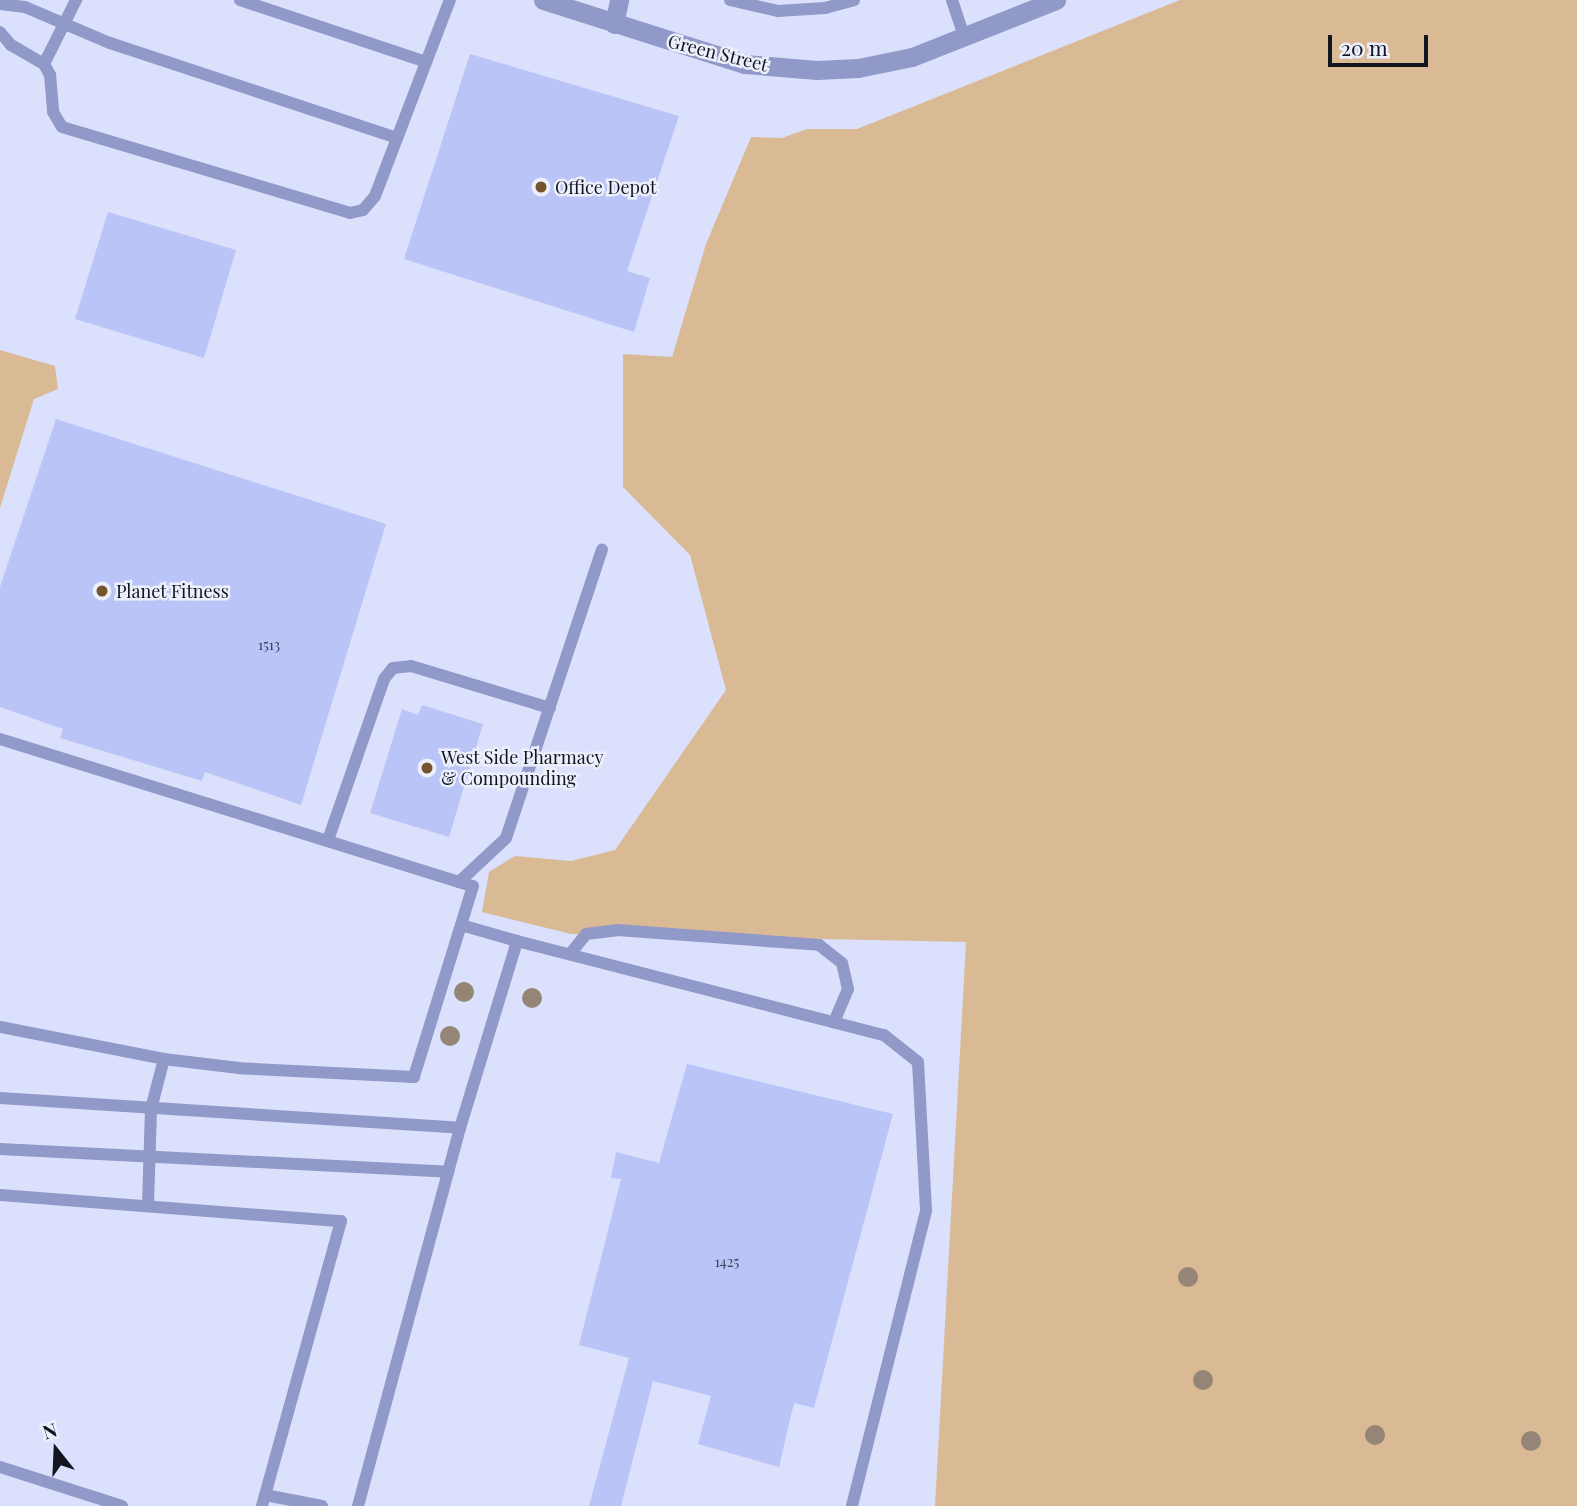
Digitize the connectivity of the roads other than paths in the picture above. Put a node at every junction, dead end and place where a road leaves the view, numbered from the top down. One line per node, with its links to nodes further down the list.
1 (76, 0): 11 (lane)
2 (240, 0): 15 (lane)
3 (450, 0): 15 (lane)
4 (543, 0): 12 (street, Green Street)
5 (619, 0): 12 (street)
6 (730, 0): 7 (lane)
7 (854, 0)
8 (952, 0): 14 (lane)
9 (1056, 0): 14 (street, Green Street)
10 (0, 4): 11 (lane)
11 (64, 23): 16 (lane); 17 (lane)
12 (614, 24): 14 (street, Green Street)
13 (0, 33): 16 (lane)
14 (965, 39)
15 (426, 62): 17 (lane)
16 (44, 64): 17 (lane)
17 (397, 138)
18 (602, 551): 19 (lane)
19 (550, 708): 21 (lane); 22 (lane)
20 (0, 739): 21 (lane)
21 (328, 841): 22 (lane)
22 (459, 882): 23 (lane)
23 (461, 925): 24 (lane); 28 (lane)
24 (517, 941): 25 (lane); 31 (lane)
25 (570, 954): 26 (lane); 26 (lane)
26 (834, 1022): 42 (lane)
27 (0, 1027): 28 (lane)
28 (164, 1059): 30 (lane)
29 (0, 1098): 30 (lane)
30 (151, 1109): 31 (lane); 33 (lane)
31 (460, 1128): 34 (lane)
32 (0, 1149): 33 (lane)
33 (147, 1158): 34 (lane); 36 (lane)
34 (448, 1172): 41 (lane)
35 (0, 1195): 36 (lane)
36 (148, 1206): 38 (lane)
37 (0, 1467): 39 (lane)
38 (263, 1500): 40 (lane)
39 (122, 1506)
40 (322, 1506)
41 (358, 1506)
42 (852, 1506)

